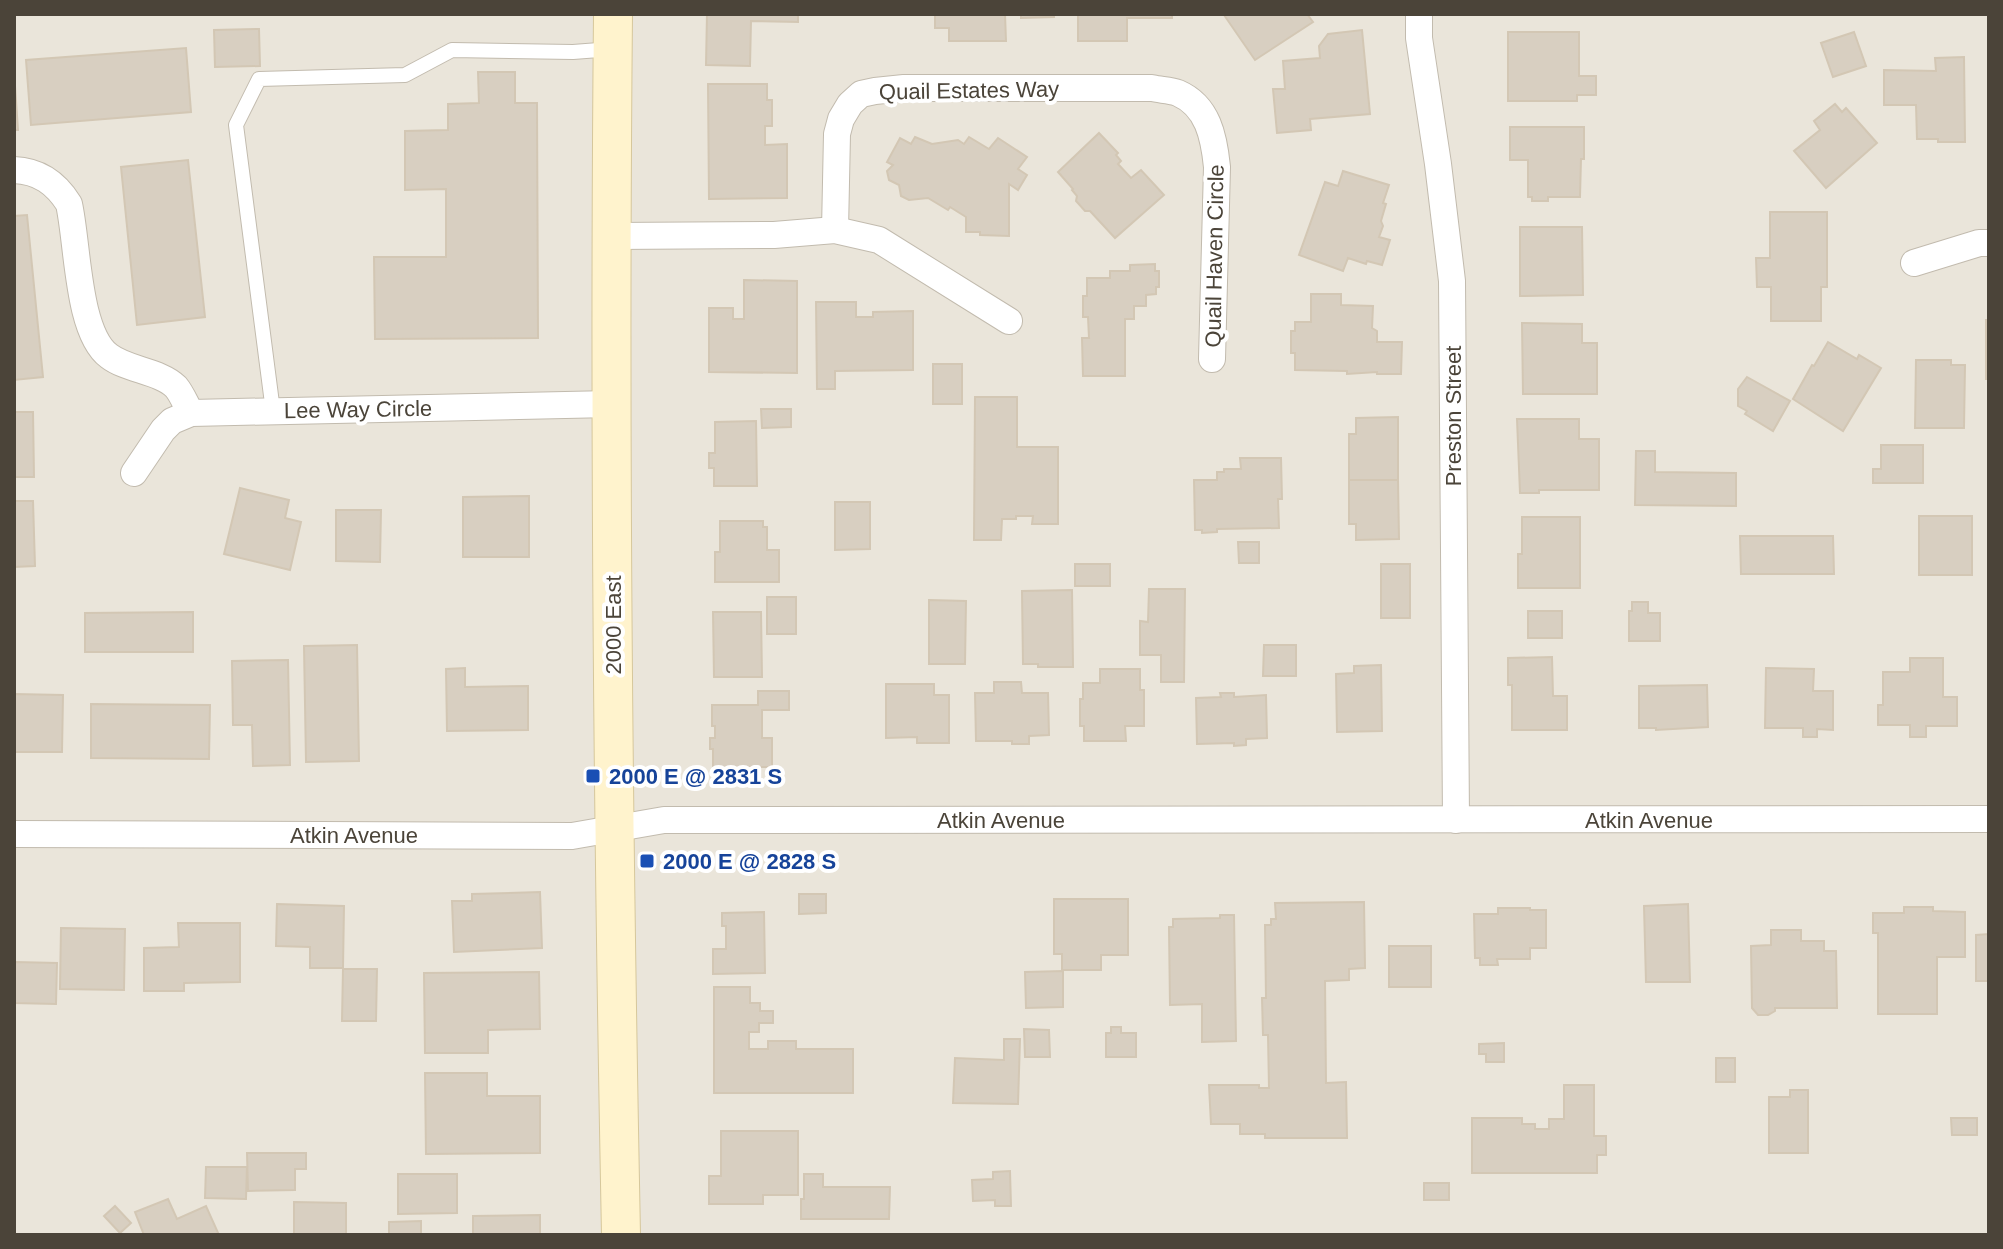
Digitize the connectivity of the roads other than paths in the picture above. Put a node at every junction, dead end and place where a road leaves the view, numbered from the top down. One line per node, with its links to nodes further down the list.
1 (1419, 14): 16 (street, Preston Street)
2 (613, 31): 6 (street, 2000 East); 12 (lane)
3 (1201, 108): 5 (street, Quail Estates Way); 10 (street, Quail Haven Circle)
4 (14, 170): 13 (street)
5 (835, 230): 6 (street); 9 (street)
6 (612, 236): 11 (street, 2000 East)
7 (1989, 243): 8 (street)
8 (1914, 263)
9 (1009, 321)
10 (1212, 359)
11 (611, 404): 12 (street, Lee Way Circle); 17 (street, 2000 East)
12 (273, 411): 13 (street, Lee Way Circle)
13 (191, 413): 14 (street)
14 (134, 473)
15 (1989, 819): 16 (street, Atkin Avenue)
16 (1456, 820): 17 (street, Atkin Avenue)
17 (615, 829): 18 (street, Atkin Avenue); 19 (street, 2000 East)
18 (14, 834)
19 (621, 1235)

